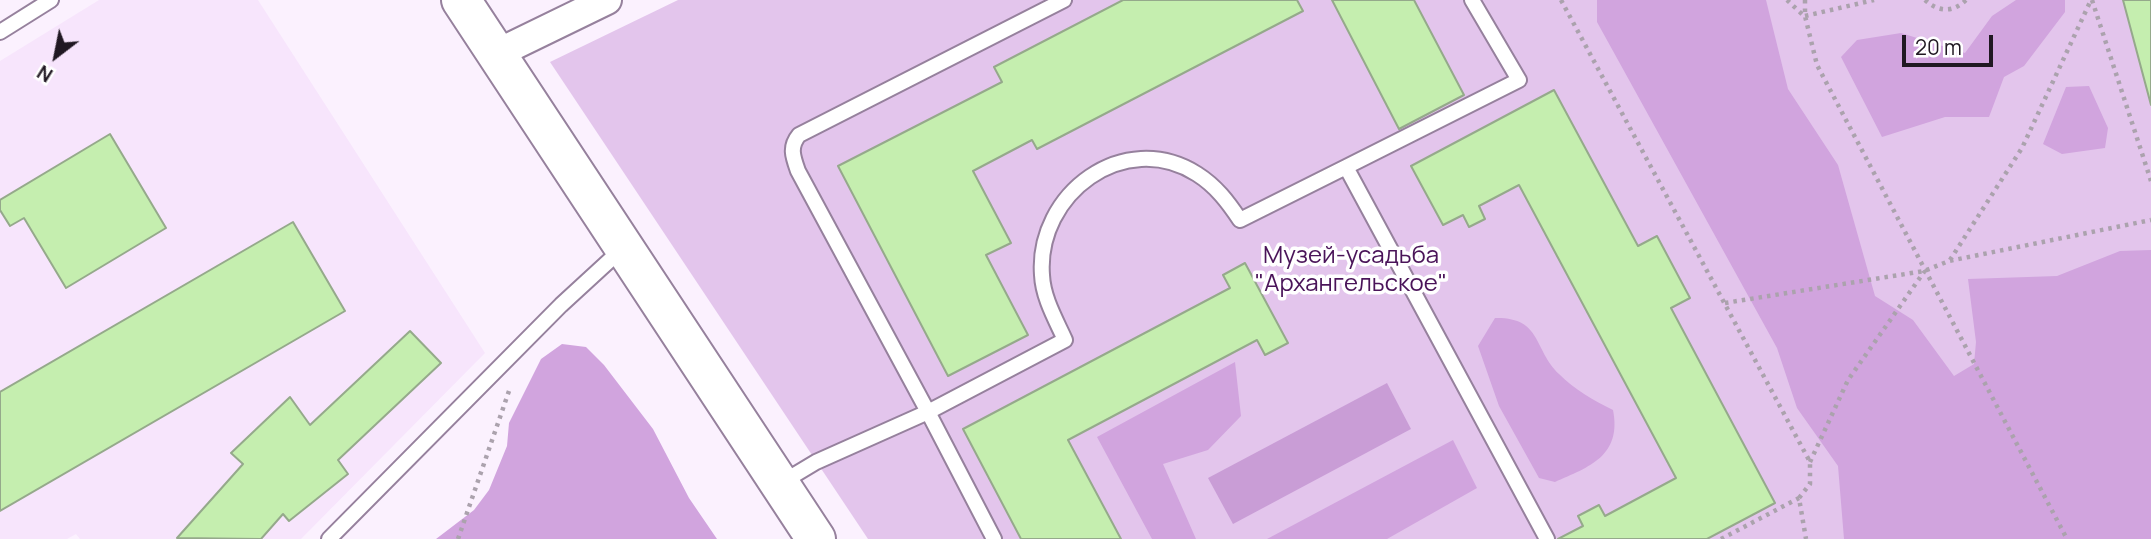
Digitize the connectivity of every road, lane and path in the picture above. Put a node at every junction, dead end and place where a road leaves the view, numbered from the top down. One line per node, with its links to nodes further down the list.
1 (51, 0): 14 (lane)
2 (461, 0): 15 (street)
3 (607, 0): 15 (street)
4 (1064, 0): 24 (lane)
5 (1472, 0): 16 (lane)
6 (1562, 0): 22 (path)
7 (1787, 0): 13 (path)
8 (1805, 0): 13 (path)
9 (1874, 0): 13 (path)
10 (1924, 0): 11 (path)
11 (1966, 0)
12 (2091, 0): 17 (path); 20 (path)
13 (1805, 16): 21 (path)
14 (0, 32)
15 (496, 54): 19 (street)
16 (1346, 167): 24 (lane); 32 (lane)
17 (2151, 181)
18 (2151, 220): 20 (path)
19 (623, 248): 23 (lane); 26 (street)
20 (1949, 261): 21 (path)
21 (1924, 271): 22 (path); 25 (path); 35 (path)
22 (1725, 303): 25 (path)
23 (524, 342): 28 (lane); 29 (path)
24 (928, 411): 26 (lane); 31 (lane)
25 (1810, 463): 27 (path)
26 (780, 484): 30 (street)
27 (1800, 498): 33 (path); 34 (path)
28 (329, 539)
29 (458, 539)
30 (816, 539)
31 (994, 539)
32 (1547, 539)
33 (1721, 539)
34 (1806, 539)
35 (2067, 539)

